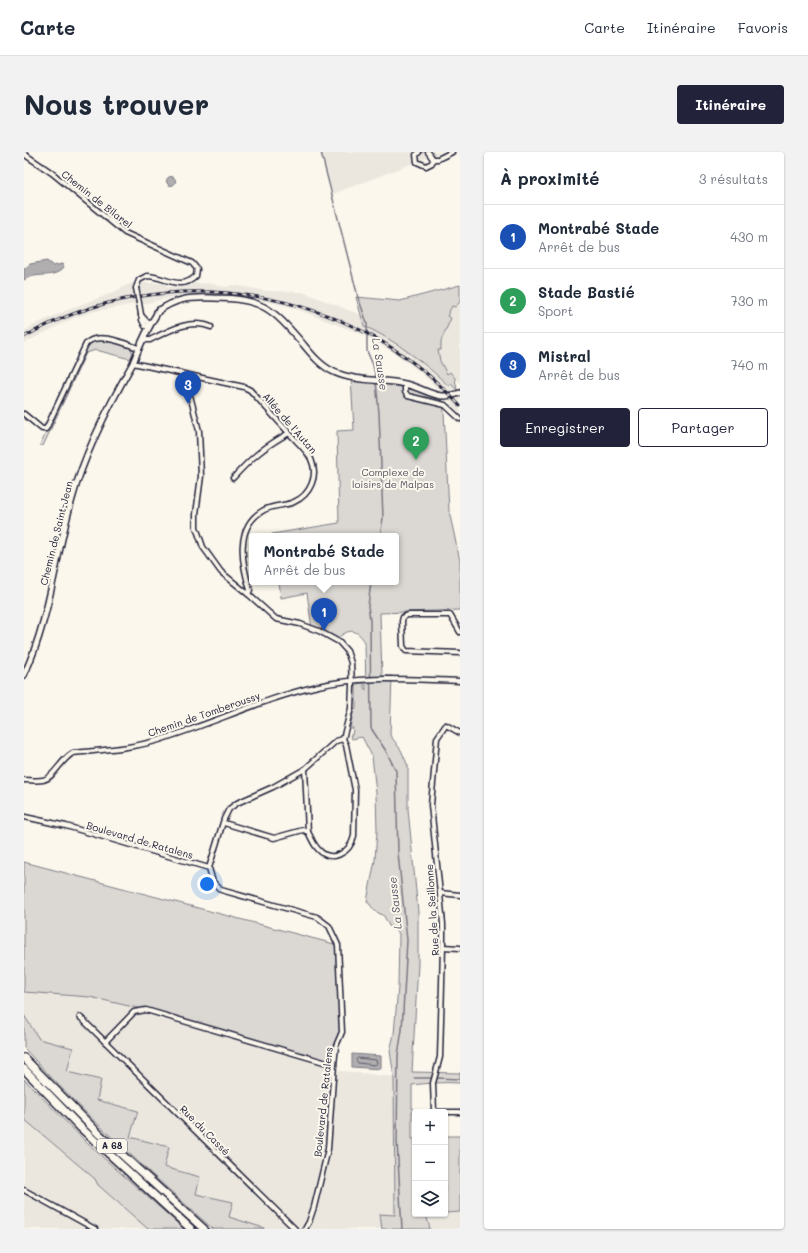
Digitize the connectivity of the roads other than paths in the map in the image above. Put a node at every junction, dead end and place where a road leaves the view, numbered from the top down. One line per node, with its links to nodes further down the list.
1 (419, 152): 5 (street)
2 (428, 152): 5 (street)
3 (452, 152): 5 (street)
4 (24, 154): 6 (street, Chemin de Bilarel, bridge)
5 (433, 159)
6 (149, 325): 8 (street); 12 (street)
7 (211, 327): 8 (street)
8 (145, 338): 9 (street, Chemin de Saint-Jean)
9 (138, 348): 10 (street, Chemin de Saint-Jean); 14 (street)
10 (133, 363): 11 (street, Allée de l'Autan); 21 (street, Chemin de Saint-Jean)
11 (185, 375): 16 (street, Allée de l'Autan); 18 (street)
12 (404, 384): 13 (street); 15 (street)
13 (458, 394)
14 (24, 414)
15 (460, 419)
16 (289, 433): 17 (street); 18 (street, Allée de l'Autan)
17 (233, 478)
18 (248, 594): 22 (street)
19 (460, 632): 20 (street)
20 (460, 652)
21 (24, 675)
22 (352, 680): 23 (street, Chemin de Tomberoussy); 25 (street); 27 (street, Chemin de Tomberoussy)
23 (460, 681)
24 (460, 733): 32 (street, Rue de la Seillonne)
25 (343, 739): 26 (street); 30 (street)
26 (305, 768): 29 (street); 30 (street)
27 (24, 780)
28 (25, 817): 31 (street, Boulevard de Ratalens)
29 (224, 824): 30 (street); 31 (street)
30 (308, 832)
31 (209, 868): 39 (street, Boulevard de Ratalens)
32 (440, 893): 33 (street); 34 (street, Rue de la Seillonne)
33 (460, 895)
34 (443, 947): 35 (street); 41 (street, Rue de la Seillonne)
35 (460, 948)
36 (80, 1017): 37 (street, Rue du Cassé)
37 (105, 1042): 39 (street); 48 (street, Rue du Cassé)
38 (24, 1058): 47 (highway, A 68)
39 (334, 1065): 49 (street, Boulevard de Ratalens)
40 (24, 1069): 46 (highway, A 68)
41 (434, 1109)
42 (448, 1112): 43 (street)
43 (460, 1112)
44 (24, 1190): 45 (street)
45 (95, 1229)
46 (191, 1229)
47 (204, 1229)
48 (295, 1229)
49 (305, 1229)

